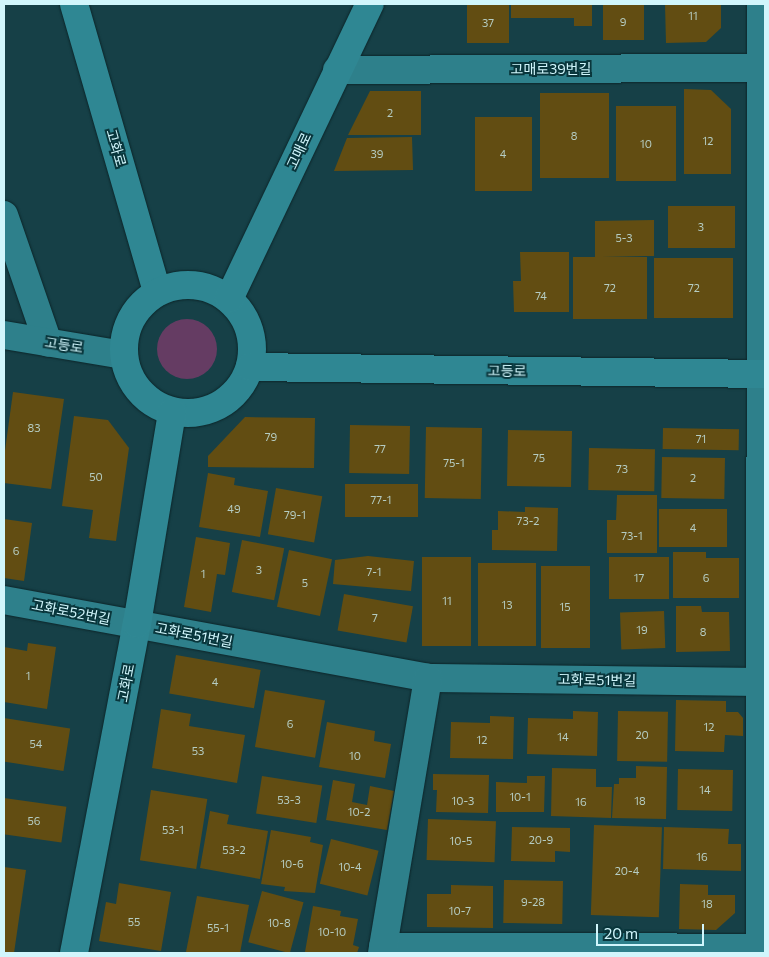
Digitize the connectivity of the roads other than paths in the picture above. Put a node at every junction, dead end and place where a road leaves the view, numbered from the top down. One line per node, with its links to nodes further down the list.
1 (74, 4): 7 (street, 고화로)
2 (370, 4): 5 (street, 고매로)
3 (761, 4): 4 (street)
4 (763, 68): 5 (street, 고매로39번길); 13 (street)
5 (337, 70): 8 (street, 고매로)
6 (4, 215): 10 (street)
7 (157, 292): 8 (street); 11 (street)
8 (229, 299): 12 (street)
9 (4, 335): 10 (street, 고등로)
10 (48, 343): 11 (street, 고등로)
11 (124, 355): 14 (street)
12 (250, 368): 13 (street, 고등로); 14 (street)
13 (762, 374): 18 (street)
14 (172, 412): 16 (street, 고화로)
15 (4, 600): 16 (street, 고화로52번길)
16 (137, 624): 17 (street, 고화로51번길); 21 (street, 고화로)
17 (428, 678): 18 (street, 고화로51번길); 19 (street)
18 (763, 682): 20 (street)
19 (383, 950): 20 (street)
20 (761, 951)
21 (74, 953)

